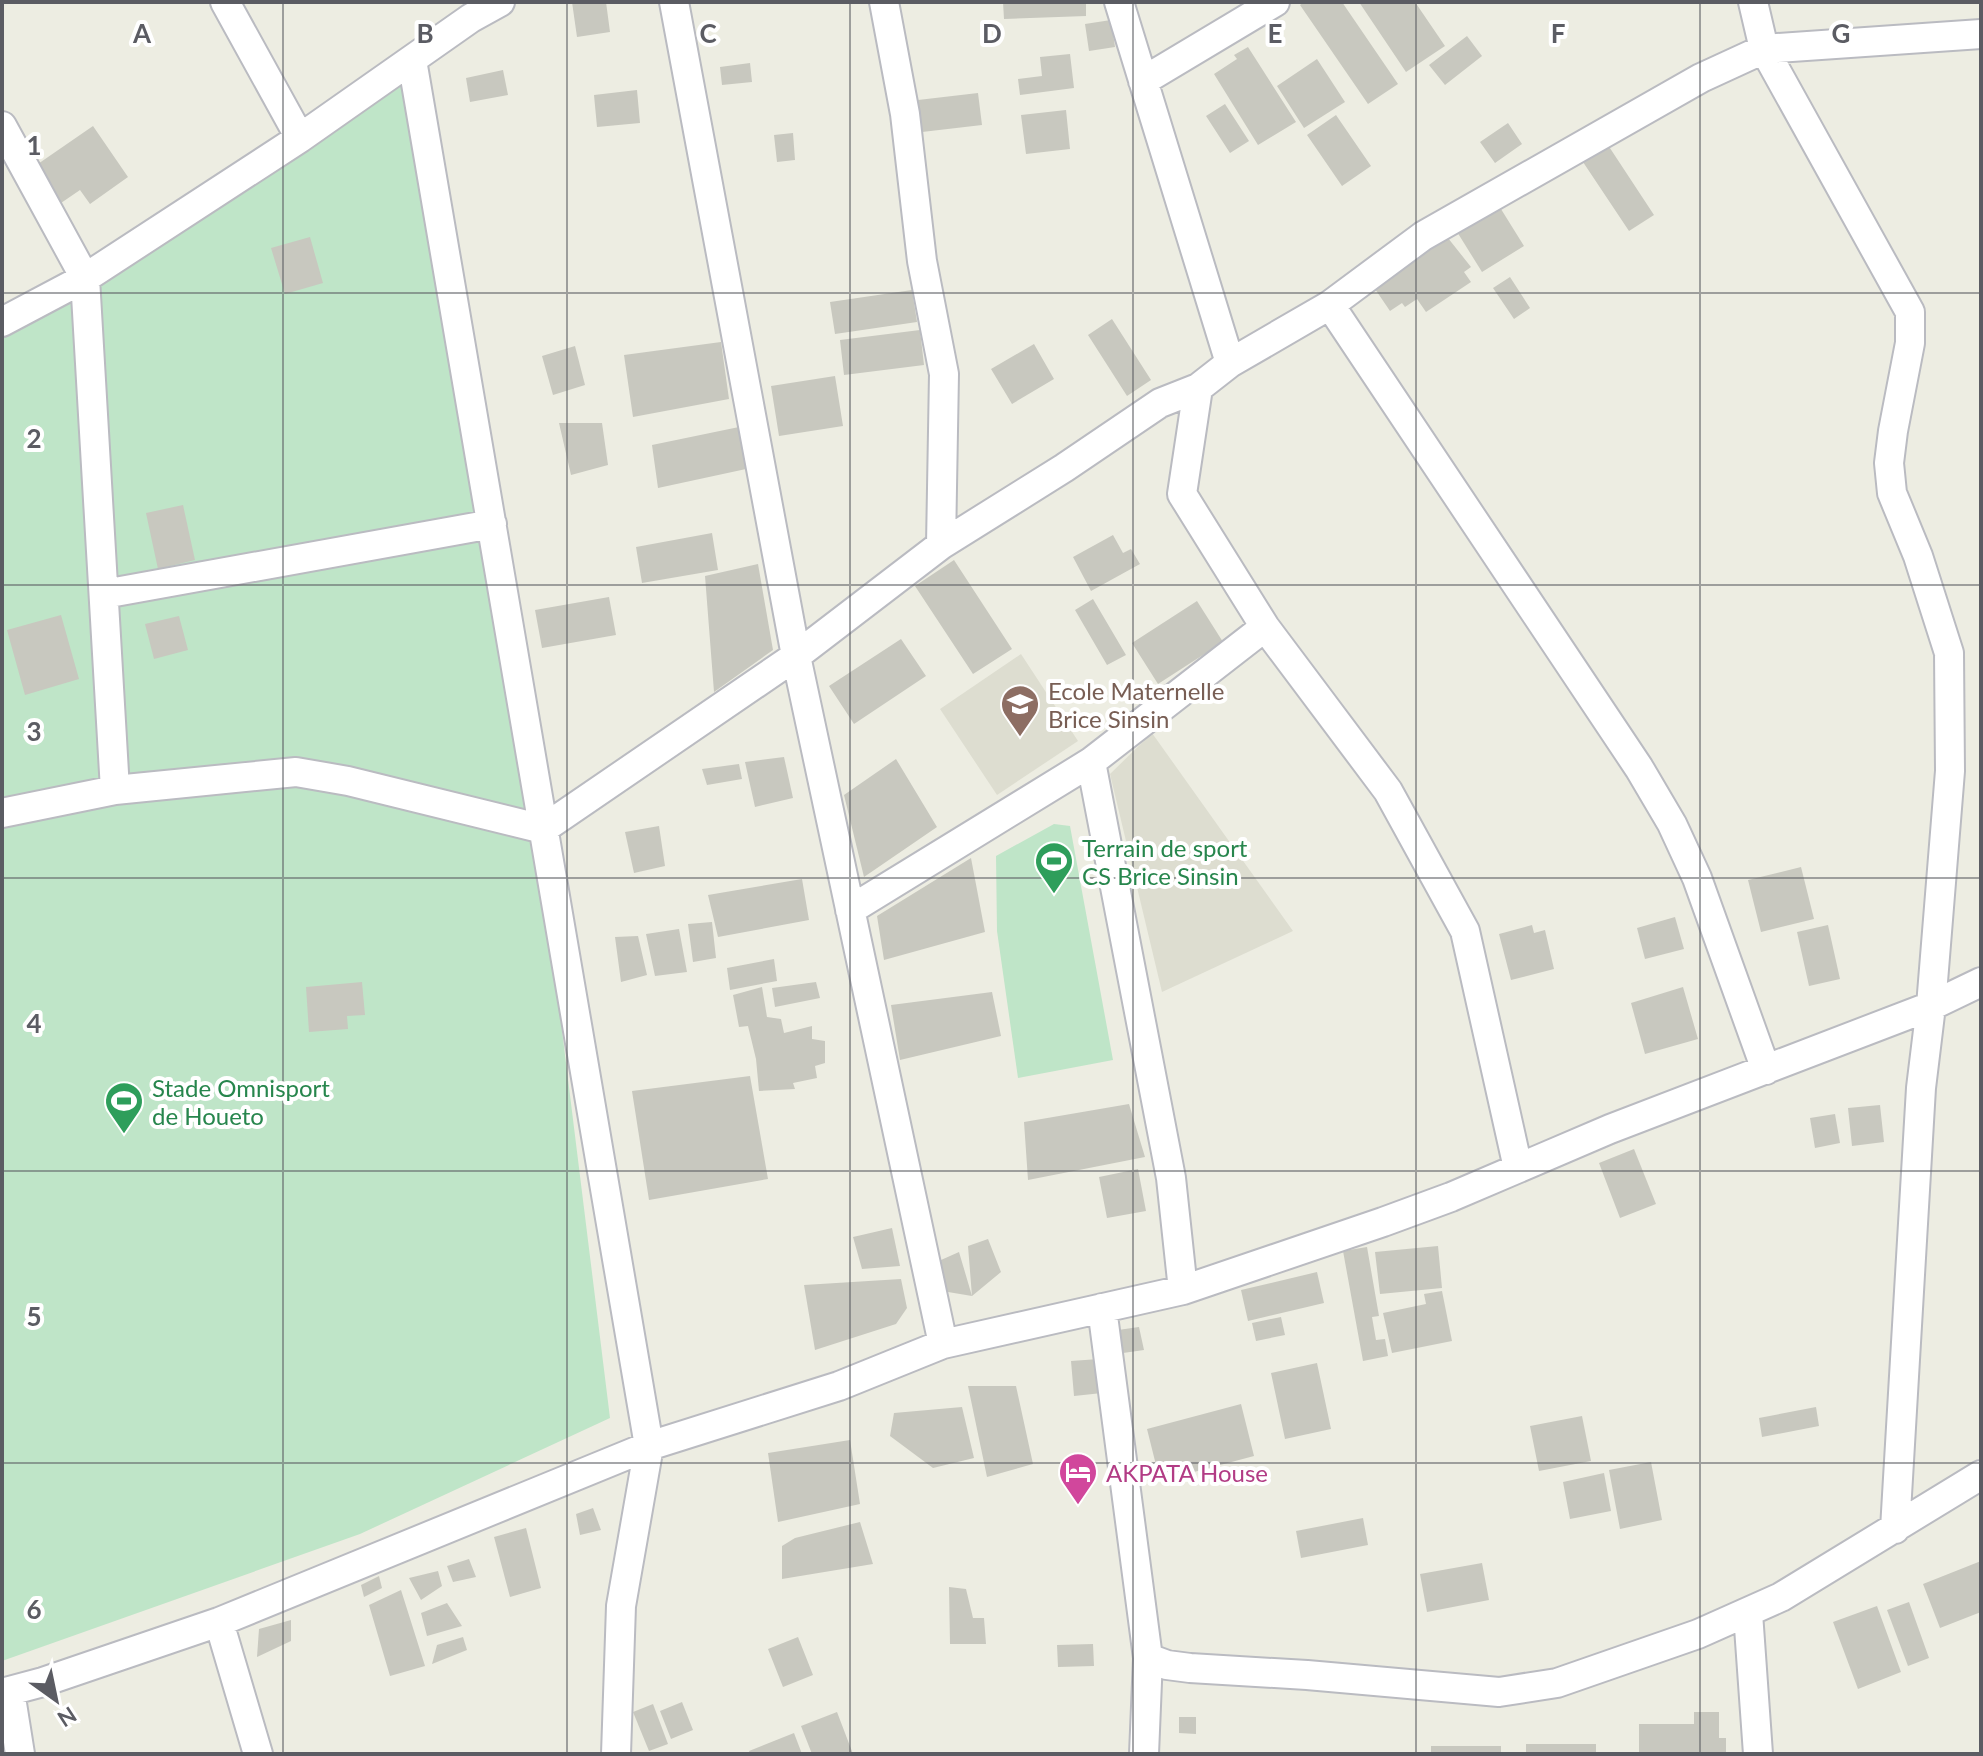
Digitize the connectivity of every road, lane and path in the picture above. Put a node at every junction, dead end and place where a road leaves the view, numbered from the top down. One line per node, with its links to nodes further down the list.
1 (225, 2): 13 (street)
2 (500, 2): 10 (street)
3 (674, 2): 23 (street)
4 (884, 2): 20 (street)
5 (1119, 2): 11 (street)
6 (1275, 2): 11 (street)
7 (1753, 2): 9 (street)
8 (1981, 34): 9 (street)
9 (1764, 49): 15 (street); 30 (street)
10 (412, 60): 13 (street); 19 (street)
11 (1143, 81): 17 (street)
12 (2, 126): 14 (street)
13 (300, 138): 14 (street)
14 (85, 278): 16 (street); 21 (street)
15 (1330, 305): 17 (street); 31 (street)
16 (2, 322)
17 (1230, 363): 18 (street)
18 (1198, 388): 20 (street); 22 (street)
19 (492, 524): 21 (street); 27 (street)
20 (941, 545): 23 (street)
21 (104, 594): 25 (street)
22 (1265, 627): 24 (street); 32 (street)
23 (796, 656): 27 (street); 28 (street)
24 (1091, 762): 28 (street); 33 (street)
25 (115, 790): 26 (street); 27 (street)
26 (2, 813)
27 (543, 829): 36 (street)
28 (850, 910): 35 (street)
29 (1981, 982): 30 (street)
30 (1931, 1006): 31 (street); 38 (street)
31 (1766, 1070): 32 (street)
32 (1518, 1168): 33 (street)
33 (1183, 1290): 34 (street)
34 (1102, 1308): 35 (street); 41 (street)
35 (943, 1344): 36 (street)
36 (649, 1446): 40 (street); 45 (street)
37 (1981, 1475): 38 (street)
38 (1895, 1529): 39 (street)
39 (1748, 1613): 41 (street); 47 (street)
40 (219, 1622): 42 (street); 44 (street)
41 (1148, 1658): 46 (street)
42 (6, 1692): 43 (street)
43 (20, 1754)
44 (258, 1754)
45 (616, 1754)
46 (1144, 1754)
47 (1758, 1754)

